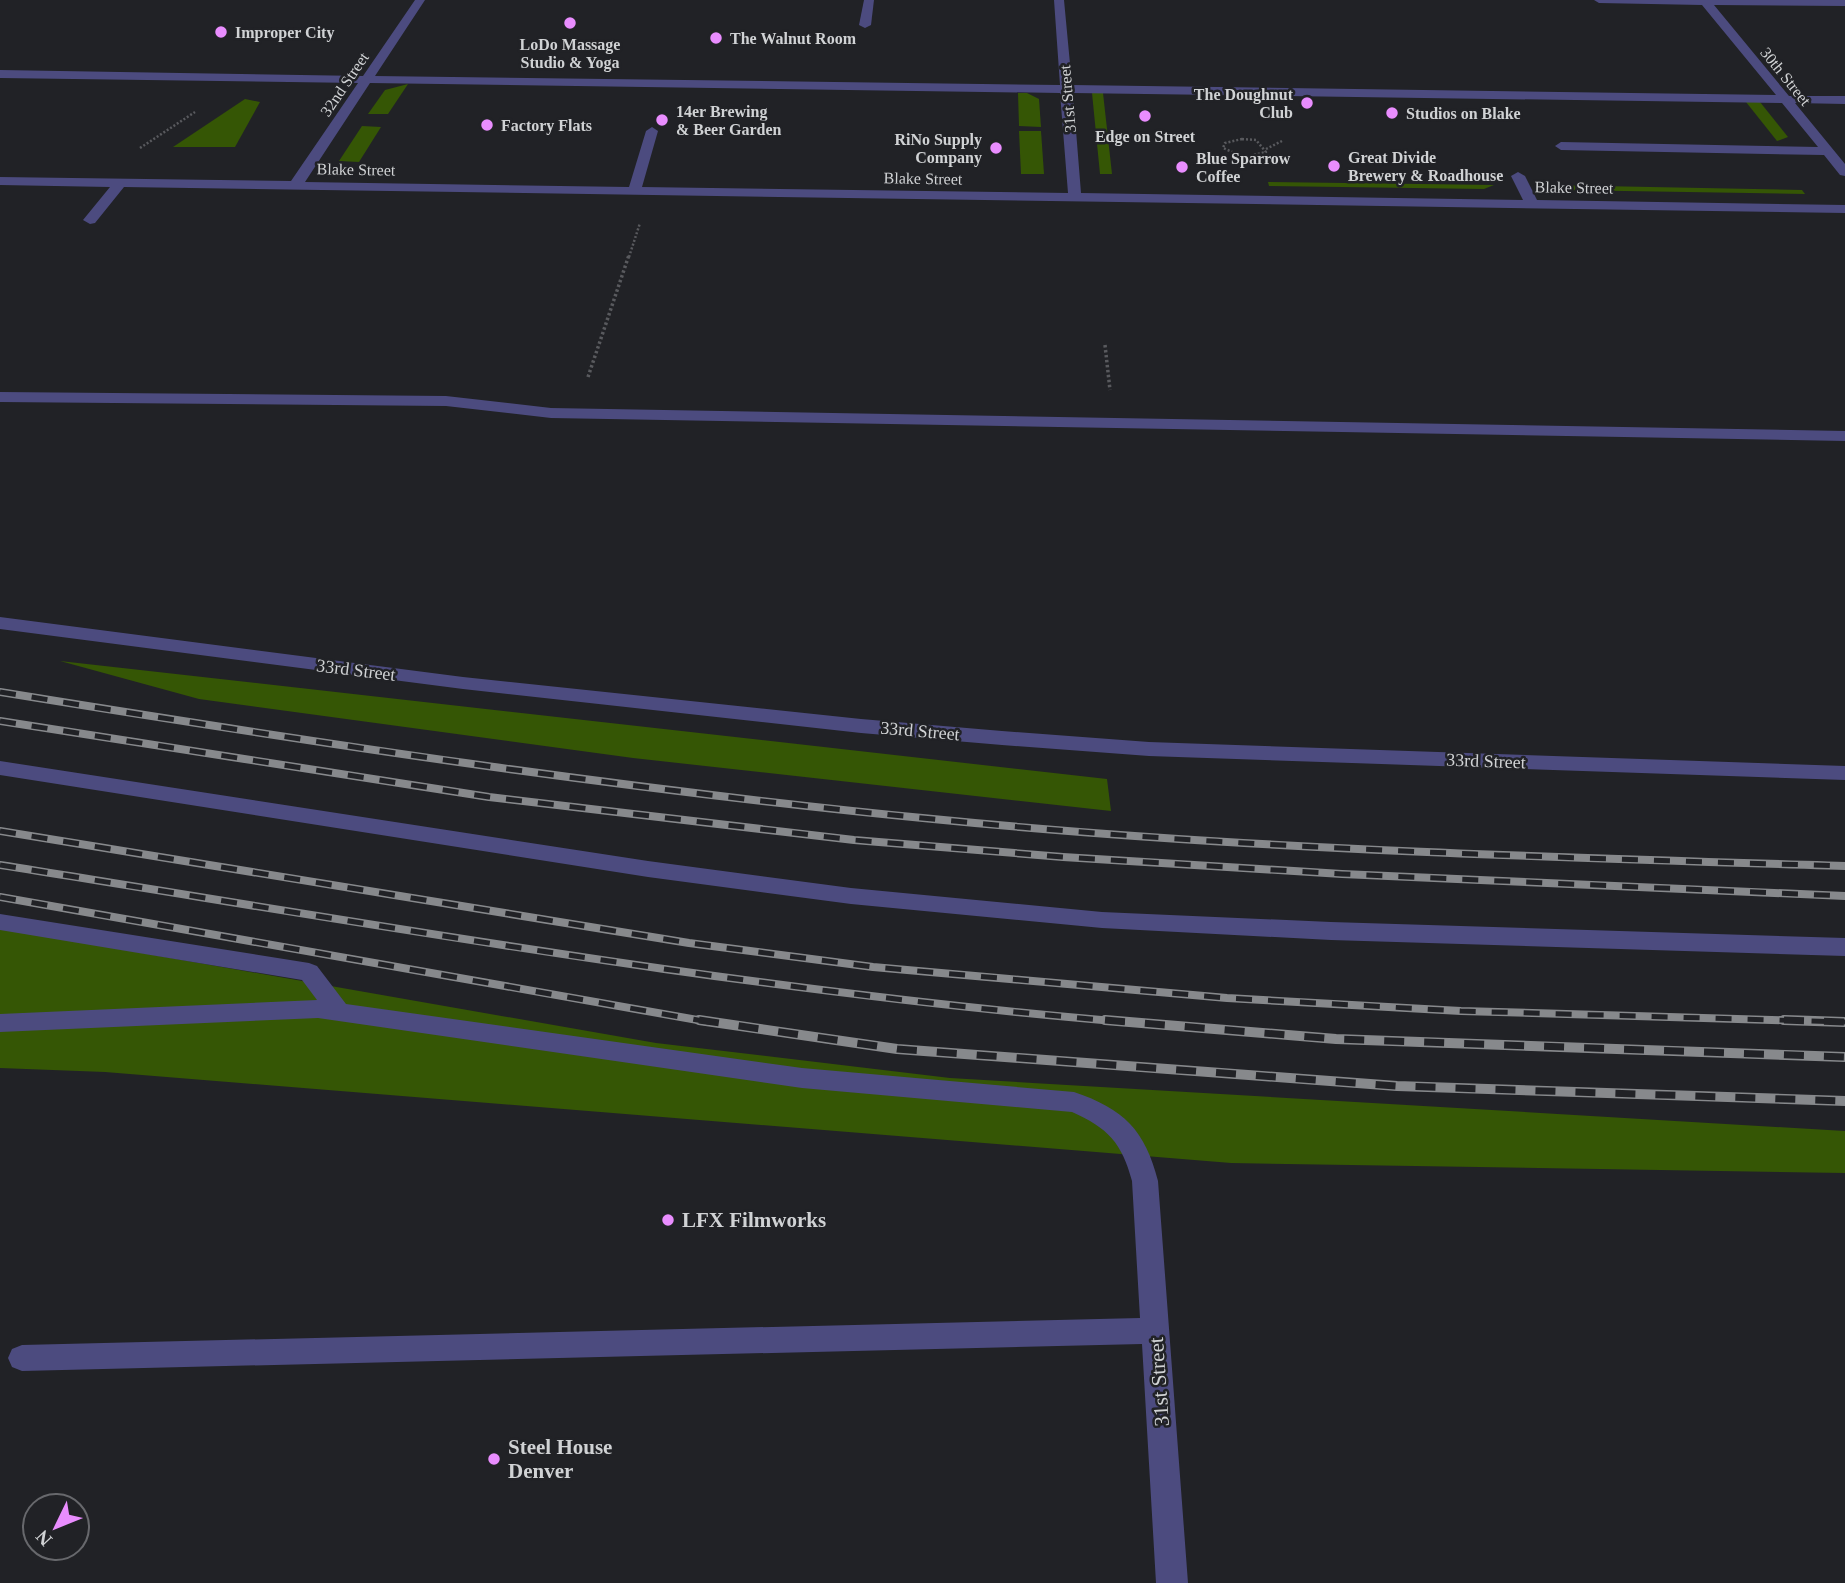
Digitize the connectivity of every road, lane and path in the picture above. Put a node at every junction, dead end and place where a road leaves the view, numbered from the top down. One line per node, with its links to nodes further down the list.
1 (420, 0): 10 (street, 32nd Street)
2 (869, 0): 7 (street)
3 (1059, 0): 11 (street, 31st Street)
4 (1599, 0): 5 (street)
5 (1704, 1): 6 (street); 12 (street, 30th Street)
6 (1845, 3)
7 (865, 25)
8 (0, 74): 9 (street)
9 (247, 78): 10 (street); 19 (path)
10 (367, 79): 11 (street); 24 (street, 32nd Street)
11 (1067, 89): 12 (street); 26 (street, 31st Street)
12 (1785, 99): 13 (street); 18 (street, 30th Street)
13 (1845, 100)
14 (652, 131): 25 (street)
15 (1282, 141): 17 (path)
16 (1561, 146): 18 (street)
17 (1266, 149): 17 (path)
18 (1827, 151): 20 (street, 30th Street)
19 (131, 154)
20 (1845, 172)
21 (1518, 176): 27 (street)
22 (0, 181): 23 (street, Blake Street)
23 (120, 183): 24 (street, Blake Street); 30 (street)
24 (295, 186): 25 (street, Blake Street)
25 (634, 191): 26 (street, Blake Street)
26 (1075, 197): 27 (street, Blake Street)
27 (1532, 204): 28 (street, Blake Street)
28 (1845, 209)
29 (641, 219): 31 (path)
30 (90, 220)
31 (600, 377)
32 (0, 397): 33 (street)
33 (1845, 436)
34 (0, 623): 36 (street, 33rd Street)
35 (0, 768): 38 (street)
36 (1845, 773)
37 (0, 922): 39 (street)
38 (1845, 947)
39 (339, 1012): 40 (street, 31st Street); 41 (street, 31st Street)
40 (0, 1023)
41 (1155, 1331): 42 (street); 43 (street, 31st Street)
42 (22, 1358)
43 (1172, 1583)

